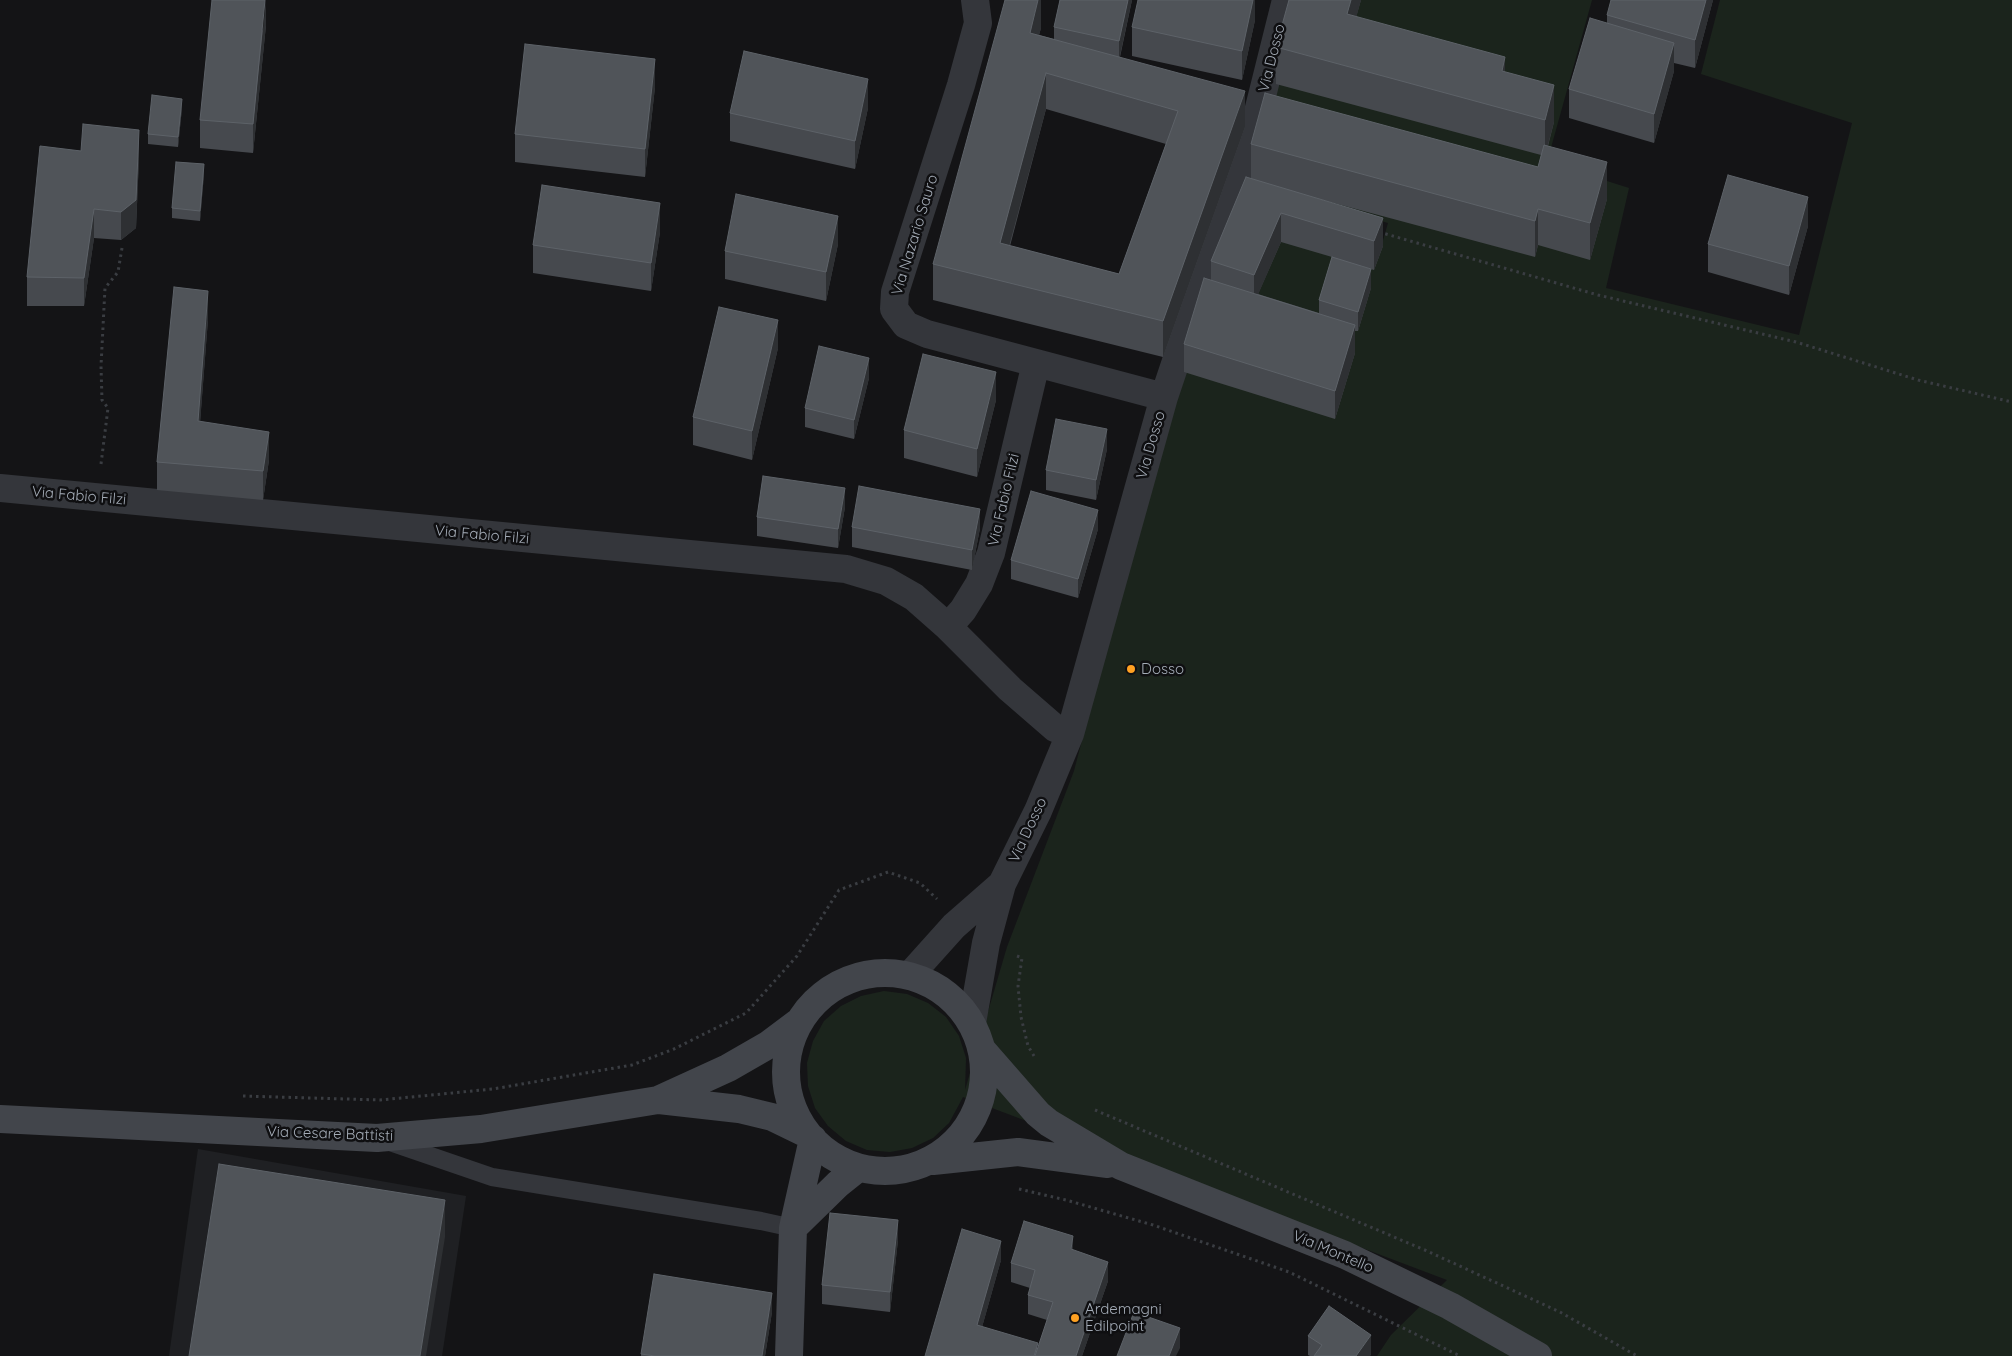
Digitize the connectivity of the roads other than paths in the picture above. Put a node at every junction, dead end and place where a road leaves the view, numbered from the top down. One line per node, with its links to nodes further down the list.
1 (975, 0): 3 (street, Via Nazario Sauro)
2 (1286, 0): 4 (street, Via Dosso)
3 (1036, 362): 4 (street, Via Nazario Sauro); 6 (street, Via Fabio Filzi)
4 (1164, 397): 7 (street, Via Dosso)
5 (0, 488): 6 (street, Via Fabio Filzi)
6 (948, 627): 7 (street, Via Fabio Filzi)
7 (1070, 734): 8 (street, Via Dosso)
8 (1002, 884): 9 (street, Via Dosso); 11 (street, Via Dosso)
9 (910, 976): 10 (street); 11 (street)
10 (800, 1021): 13 (street, Via Cesare Battisti); 15 (street)
11 (972, 1023): 12 (street)
12 (983, 1050): 17 (street); 18 (street, Via Montello)
13 (658, 1100): 15 (street, Via Cesare Battisti); 16 (street, Via Cesare Battisti)
14 (0, 1119): 16 (street, Via Cesare Battisti)
15 (810, 1137): 19 (street); 20 (street)
16 (377, 1138): 20 (lane)
17 (931, 1161): 18 (street, Via Montello); 19 (street)
18 (1121, 1166): 22 (street, Via Montello)
19 (858, 1168): 20 (street)
20 (793, 1228): 21 (street)
21 (789, 1356)
22 (1538, 1356)

